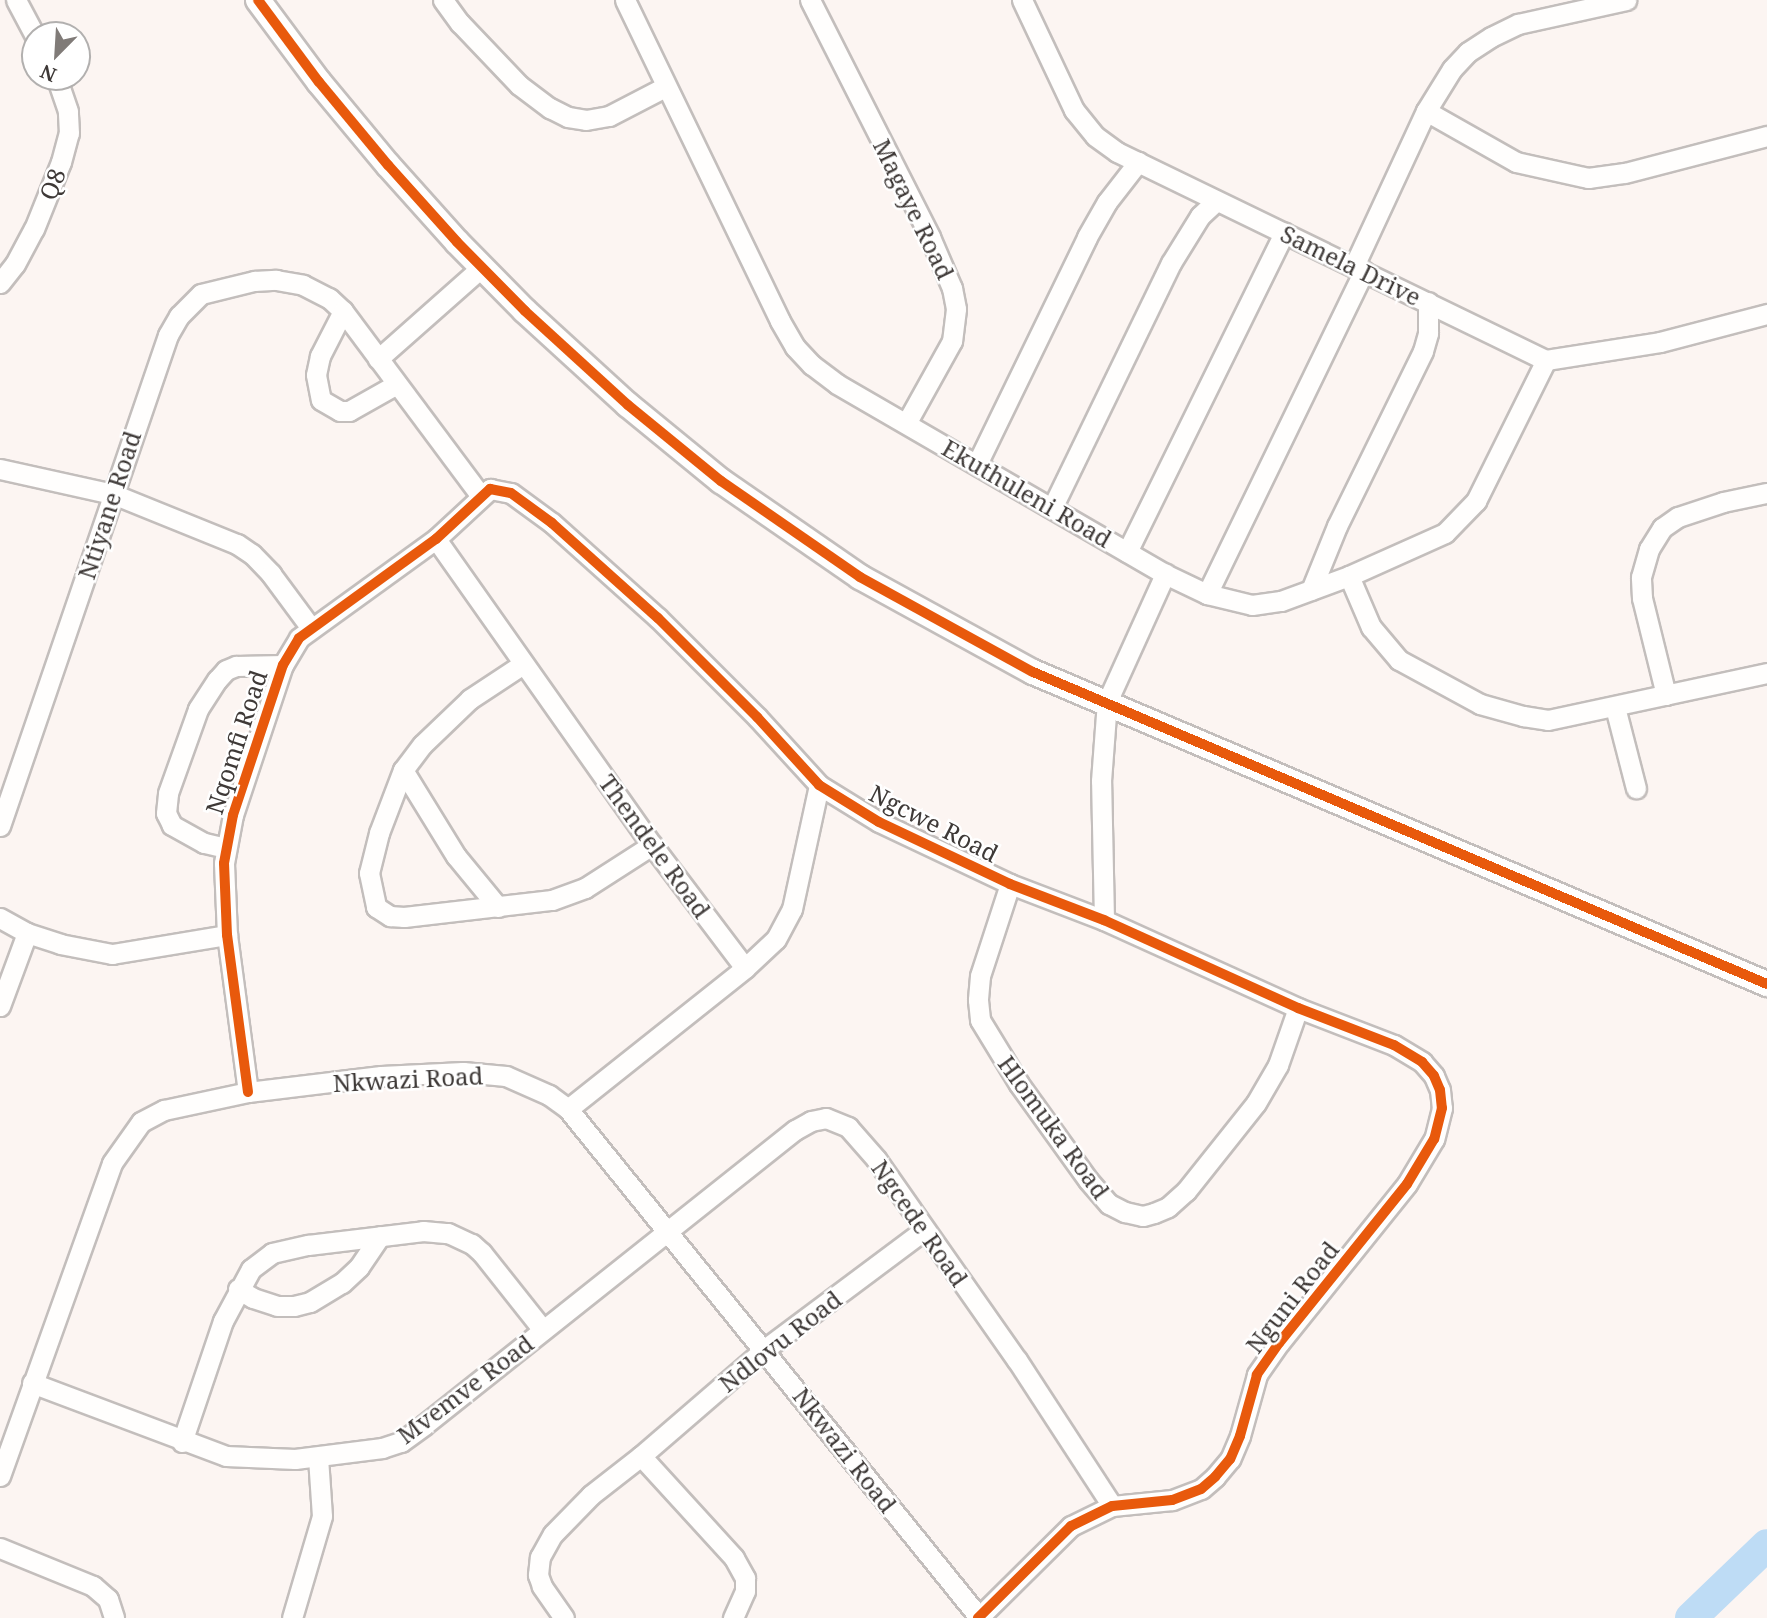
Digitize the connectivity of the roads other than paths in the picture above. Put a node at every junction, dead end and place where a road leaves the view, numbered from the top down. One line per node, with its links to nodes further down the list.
1 (16, 0): 9 (street)
2 (258, 0): 17 (street)
3 (443, 0): 10 (street)
4 (625, 0): 10 (street, Ekuthuleni Road)
5 (810, 0): 26 (street, Magaye Road)
6 (1022, 0): 14 (street, Samela Drive)
7 (1626, 0): 8 (street)
8 (1573, 5): 12 (street)
9 (27, 21)
10 (665, 87): 26 (street, Ekuthuleni Road)
11 (61, 91): 19 (street, Q8)
12 (1426, 111): 13 (street); 18 (street)
13 (1767, 136)
14 (1138, 162): 15 (street, Samela Drive); 27 (street)
15 (1216, 201): 16 (street, Samela Drive); 32 (street)
16 (1284, 233): 18 (street, Samela Drive); 34 (street)
17 (482, 267): 23 (street); 44 (street)
18 (1359, 269): 20 (street, Samela Drive); 38 (street)
19 (0, 282)
20 (1428, 302): 24 (street, Samela Drive); 37 (street)
21 (343, 312): 23 (street); 25 (street); 30 (street, Ntiyane Road)
22 (1767, 314): 24 (street)
23 (379, 359): 25 (street)
24 (1546, 360): 36 (street, Ekuthuleni Road)
25 (397, 384): 31 (street)
26 (907, 422): 27 (street, Ekuthuleni Road)
27 (977, 464): 32 (street, Ekuthuleni Road)
28 (0, 469): 30 (street)
29 (1766, 493): 43 (street)
30 (113, 494): 39 (street); 49 (street, Ntiyane Road)
31 (480, 495): 33 (street, Nqomfi Road); 47 (street, Ngcwe Road)
32 (1052, 508): 34 (street, Ekuthuleni Road)
33 (436, 539): 39 (street, Nqomfi Road); 40 (street, Thendele Road)
34 (1127, 552): 35 (street, Ekuthuleni Road)
35 (1165, 574): 38 (street, Ekuthuleni Road); 44 (street)
36 (1349, 576): 37 (street, Ekuthuleni Road); 45 (street)
37 (1311, 590): 38 (street, Ekuthuleni Road)
38 (1207, 594)
39 (311, 628): 41 (street, Nqomfi Road)
40 (523, 664): 46 (street); 50 (street, Thendele Road)
41 (282, 665): 51 (street, Nqomfi Road); 51 (street)
42 (1767, 673): 43 (street)
43 (1667, 695): 45 (street)
44 (1107, 702): 55 (street); 59 (street)
45 (1615, 707): 48 (street)
46 (403, 771): 53 (street); 53 (street)
47 (819, 785): 52 (street, Ngcwe Road); 58 (street)
48 (1636, 788)
49 (0, 826)
50 (652, 845): 53 (street); 58 (street, Thendele Road)
51 (226, 848): 57 (street, Nqomfi Road)
52 (1010, 884): 55 (street, Ngcwe Road); 61 (street, Hlomuka Road)
53 (498, 907)
54 (0, 918): 56 (street)
55 (1104, 920): 61 (street, Ngcwe Road)
56 (27, 933): 57 (street); 60 (street)
57 (227, 935): 63 (street, Nqomfi Road)
58 (745, 968): 64 (street)
59 (1767, 984)
60 (0, 1006)
61 (1298, 1008): 62 (street, Ngcwe Road)
62 (1440, 1090): 76 (street, Nguni Road)
63 (248, 1093): 64 (street, Nkwazi Road); 71 (street, Nkwazi Road)
64 (568, 1109): 66 (street, Nkwazi Road)
65 (923, 1231): 66 (street, Ngcede Road); 70 (street, Ndlovu Road); 76 (street, Ngcede Road)
66 (667, 1232): 69 (street, Mvemve Road); 70 (street, Nkwazi Road)
67 (380, 1236): 68 (street); 68 (street); 69 (street)
68 (238, 1289): 72 (street)
69 (543, 1330): 73 (street, Mvemve Road)
70 (765, 1349): 74 (street, Ndlovu Road); 82 (street, Nkwazi Road)
71 (32, 1383): 72 (street, Mvemve Road); 75 (street, Nkwazi Road)
72 (182, 1442): 73 (street, Mvemve Road)
73 (318, 1457): 79 (street)
74 (641, 1457): 80 (street, Ndlovu Road); 81 (street)
75 (2, 1465)
76 (1112, 1506): 82 (street)
77 (0, 1548): 78 (street)
78 (114, 1618)
79 (292, 1618)
80 (564, 1618)
81 (733, 1618)
82 (979, 1618)

